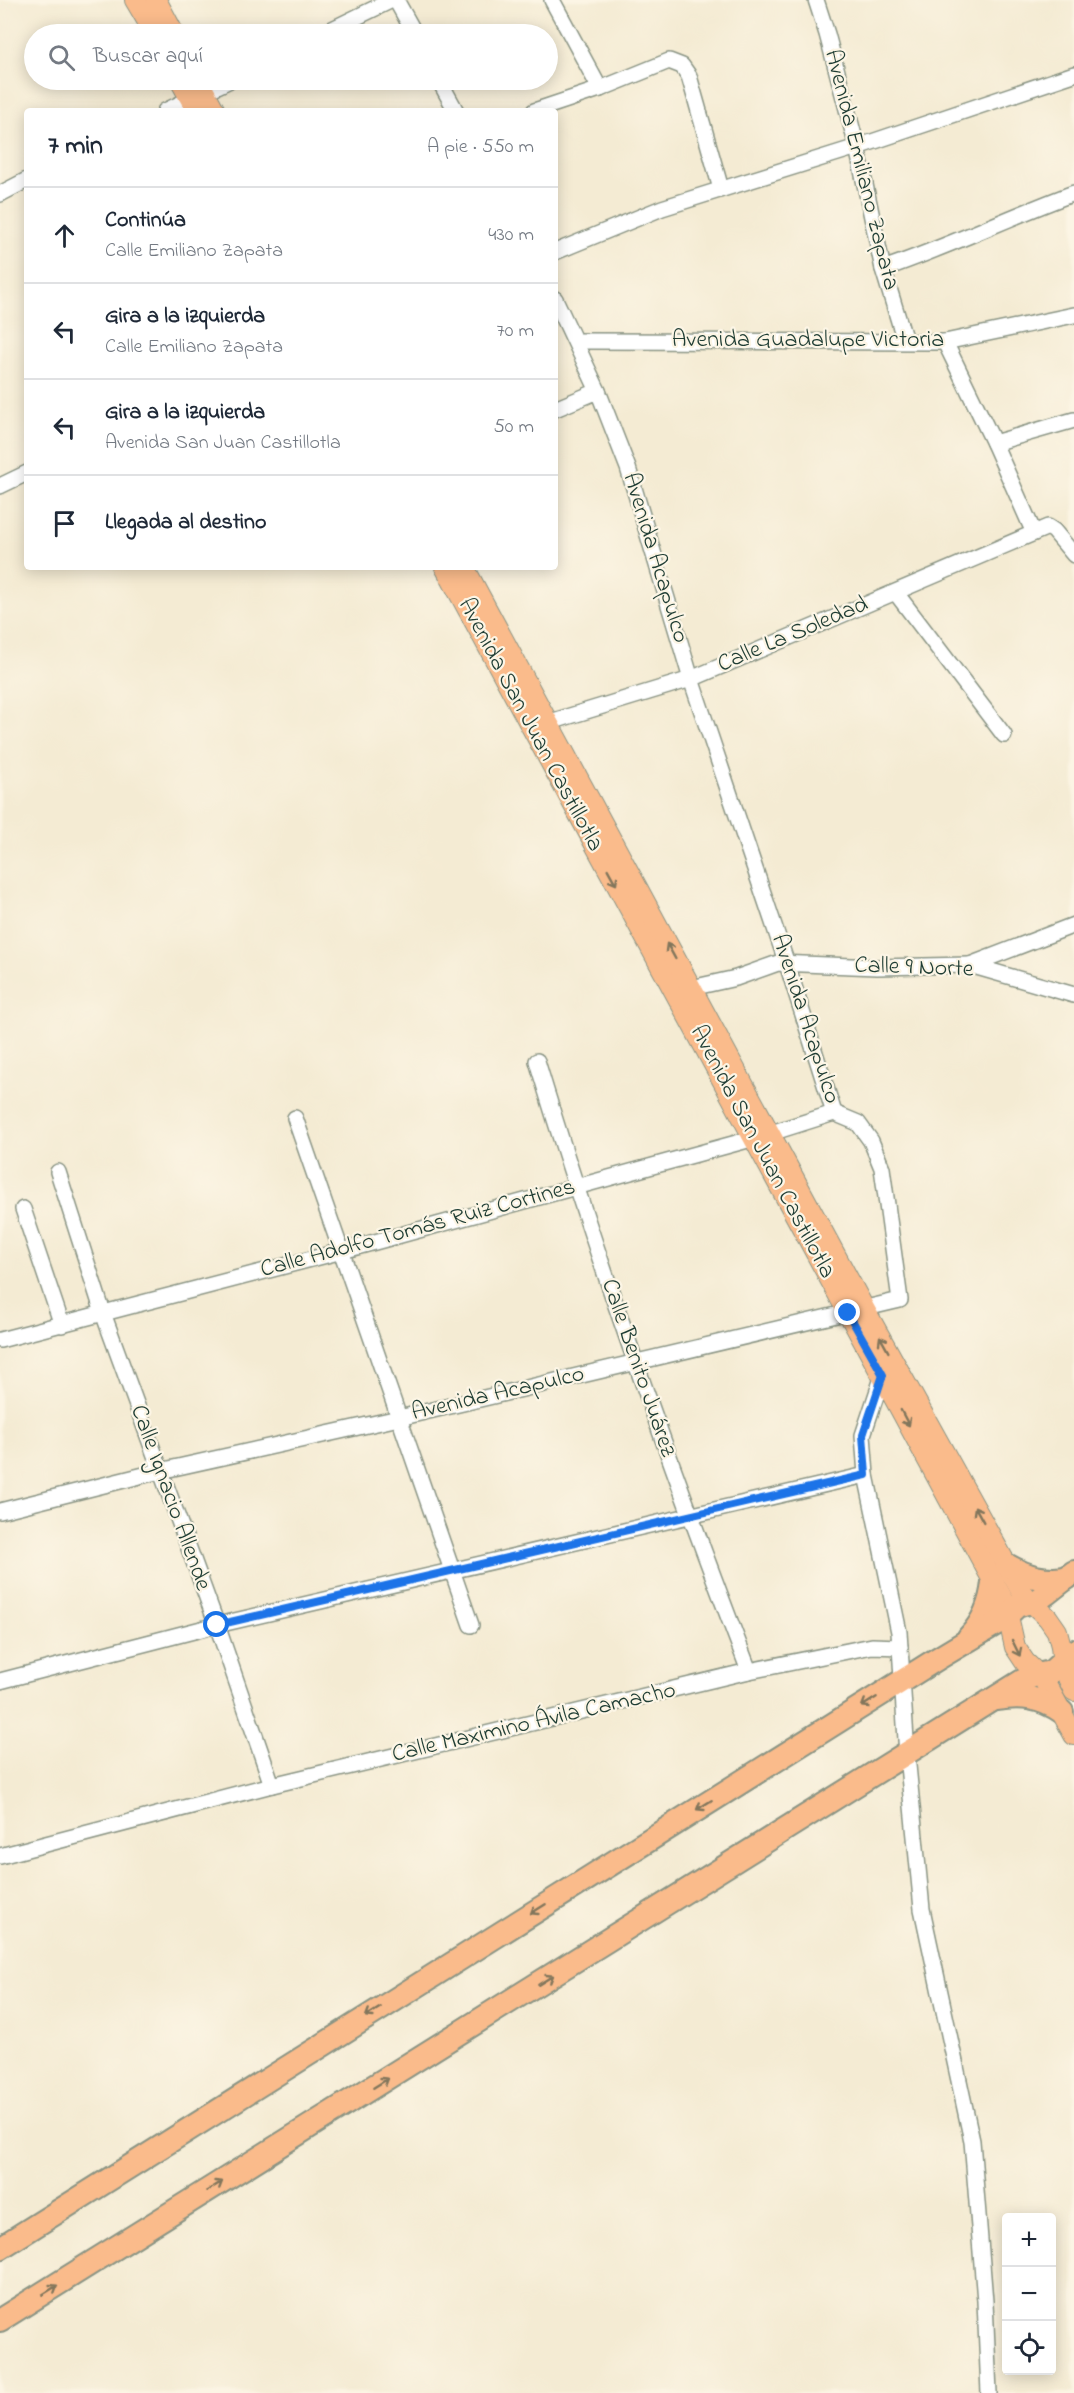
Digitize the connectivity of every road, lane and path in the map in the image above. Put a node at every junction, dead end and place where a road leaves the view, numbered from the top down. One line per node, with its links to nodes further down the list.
1 (135, 0): 6 (main road)
2 (156, 0): 7 (main road)
3 (394, 0): 8 (street); 9 (street)
4 (552, 0): 11 (street)
5 (816, 0): 18 (street, Avenida Emiliano Zapata)
6 (149, 24)
7 (169, 24)
8 (343, 24)
9 (409, 24)
10 (1074, 74): 18 (street)
11 (600, 88): 17 (street); 20 (street)
12 (444, 90): 16 (street)
13 (197, 95): 14 (street); 15 (main road)
14 (171, 108)
15 (212, 108)
16 (454, 108)
17 (543, 108)
18 (856, 147): 20 (street); 24 (street, Avenida Emiliano Zapata)
19 (24, 182): 22 (street)
20 (722, 189): 23 (street)
21 (1074, 193): 24 (street)
22 (0, 194)
23 (558, 251)
24 (883, 269): 28 (street, Avenida Emiliano Zapata)
25 (558, 305): 27 (street, Avenida Acapulco)
26 (1074, 315): 29 (street, Avenida Guadalupe Victoria)
27 (576, 341): 28 (street, Avenida Guadalupe Victoria); 30 (street, Avenida Acapulco)
28 (905, 341): 29 (street, Avenida Guadalupe Victoria)
29 (945, 342): 33 (street)
30 (598, 391): 31 (street); 41 (street, Avenida Acapulco)
31 (558, 408)
32 (1074, 420): 33 (street)
33 (994, 443): 36 (street)
34 (24, 474): 35 (street)
35 (0, 486)
36 (1034, 533): 37 (street); 40 (street, Calle La Soledad)
37 (1074, 555)
38 (447, 570): 52 (main road, Avenida San Juan Castillotla, one-way to 52)
39 (466, 570): 42 (main road, Avenida San Juan Castillotla)
40 (896, 593): 41 (street, Calle La Soledad); 43 (street)
41 (691, 679): 42 (street, Calle La Soledad); 45 (street, Avenida Acapulco)
42 (547, 723): 47 (main road, Avenida San Juan Castillotla, one-way to 42)
43 (1004, 735)
44 (1074, 925): 46 (street)
45 (787, 964): 46 (street, Calle 9 Norte); 47 (street, Calle 9 Norte); 50 (street, Avenida Acapulco)
46 (970, 965): 48 (street, Calle 9 Norte)
47 (691, 988): 52 (main road, Avenida San Juan Castillotla)
48 (1074, 995)
49 (537, 1061): 54 (street, Calle Benito Juárez)
50 (834, 1113): 52 (street, Calle Adolfo Tomás Ruiz Cortines); 57 (street, Avenida Acapulco)
51 (295, 1118): 56 (street)
52 (762, 1135): 54 (street, Calle Adolfo Tomás Ruiz Cortines); 57 (main road, Avenida San Juan Castillotla)
53 (58, 1172): 58 (street, Calle Ignacio Allende)
54 (575, 1186): 56 (street, Calle Adolfo Tomás Ruiz Cortines); 61 (street, Calle Benito Juárez)
55 (23, 1209): 59 (street)
56 (342, 1251): 58 (street, Calle Adolfo Tomás Ruiz Cortines); 63 (street)
57 (857, 1311): 61 (street, Avenida Acapulco); 62 (main road, Avenida San Juan Castillotla); 69 (main road, Avenida San Juan Castillotla, one-way to 57)
58 (103, 1313): 59 (street, Calle Adolfo Tomás Ruiz Cortines); 64 (street, Calle Ignacio Allende)
59 (62, 1325): 60 (street, Calle Adolfo Tomás Ruiz Cortines)
60 (0, 1340)
61 (636, 1362): 63 (street, Avenida Acapulco); 67 (street, Calle Benito Juárez)
62 (883, 1375): 65 (street); 69 (main road, Avenida San Juan Castillotla, one-way to 69)
63 (399, 1418): 64 (street, Avenida Acapulco); 68 (street)
64 (160, 1471): 66 (street, Avenida Acapulco); 73 (street, Calle Ignacio Allende)
65 (866, 1475): 67 (street); 75 (street)
66 (0, 1511)
67 (689, 1516): 68 (street); 78 (street, Calle Benito Juárez)
68 (453, 1569): 73 (street); 74 (street)
69 (1000, 1574): 70 (highway); 71 (main road, Avenida San Juan Castillotla); 72 (main road, Avenida San Juan Castillotla); 76 (highway)
70 (1071, 1575): 71 (highway)
71 (1030, 1602): 72 (highway); 77 (main road, Avenida San Juan Castillotla)
72 (1009, 1615): 76 (highway); 79 (main road, Avenida San Juan Castillotla, one-way to 79)
73 (217, 1625): 81 (street); 87 (street, Calle Ignacio Allende)
74 (471, 1625)
75 (900, 1647): 78 (street, Calle Maximino Ávila Camacho); 80 (street)
76 (954, 1649): 80 (highway)
77 (1068, 1656): 79 (highway); 82 (main road, Avenida San Juan Castillotla)
78 (749, 1671): 87 (street, Calle Maximino Ávila Camacho)
79 (1038, 1674): 83 (highway); 84 (main road, Avenida San Juan Castillotla)
80 (903, 1680): 86 (street); 89 (highway, one-way to 89)
81 (0, 1681)
82 (1074, 1691)
83 (995, 1700): 84 (highway); 86 (highway)
84 (1062, 1712): 85 (main road, Avenida San Juan Castillotla)
85 (1074, 1735)
86 (907, 1755): 90 (highway, one-way to 86); 91 (street)
87 (272, 1785): 88 (street, Calle Maximino Ávila Camacho)
88 (0, 1856)
89 (0, 2248)
90 (0, 2320)
91 (989, 2393)

